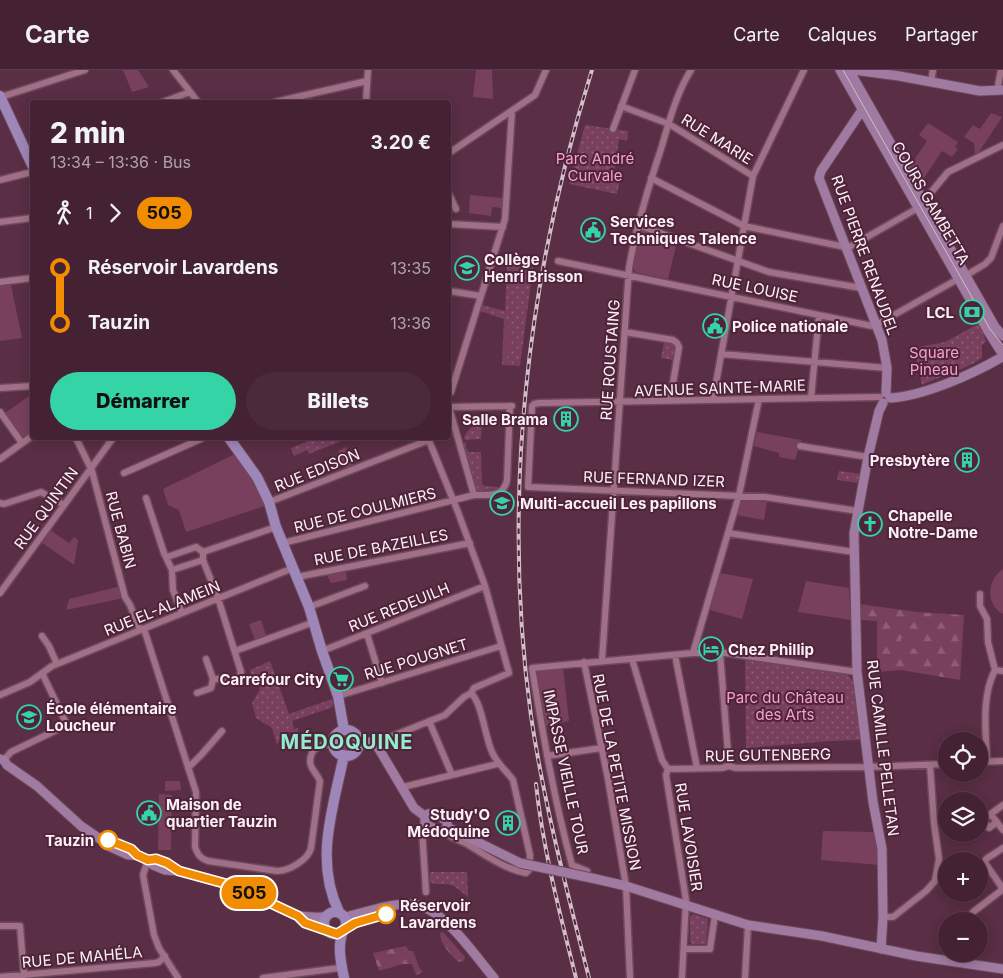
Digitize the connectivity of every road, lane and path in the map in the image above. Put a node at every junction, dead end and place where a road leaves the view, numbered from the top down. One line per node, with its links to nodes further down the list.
1 (84, 70): 16 (street)
2 (173, 70): 15 (street)
3 (368, 70): 12 (street)
4 (546, 70): 23 (street)
5 (634, 70): 21 (street)
6 (691, 70): 24 (street, RUE ROUSTAING)
7 (804, 70): 30 (street)
8 (840, 70): 22 (street, COURS GAMBETTA)
9 (933, 70): 13 (street)
10 (1001, 70): 14 (street)
11 (854, 71): 13 (street); 34 (street, COURS GAMBETTA)
12 (366, 81): 19 (street); 20 (street)
13 (931, 82): 14 (street)
14 (1000, 91)
15 (190, 92): 17 (street); 18 (street)
16 (0, 96): 28 (main road)
17 (168, 100)
18 (196, 100)
19 (284, 100)
20 (366, 100)
21 (622, 106): 24 (street, RUE MARIE); 25 (street)
22 (862, 110): 34 (street, COURS GAMBETTA); 43 (street, RUE PIERRE RENAUDEL)
23 (512, 111): 27 (street); 42 (street)
24 (668, 124): 30 (street, RUE MARIE); 31 (street, RUE ROUSTAING)
25 (613, 129)
26 (1003, 145): 34 (street)
27 (451, 152)
28 (30, 157)
29 (30, 172): 32 (street)
30 (752, 176): 40 (street)
31 (651, 178): 39 (street, RUE ROUSTAING); 40 (street)
32 (0, 180)
33 (451, 198): 35 (street)
34 (920, 205): 43 (street); 47 (street, COURS GAMBETTA)
35 (456, 209)
36 (30, 218): 37 (street)
37 (0, 222)
38 (451, 224): 42 (street)
39 (638, 225): 45 (street); 46 (street, RUE ROUSTAING)
40 (744, 226): 43 (street); 45 (street)
41 (1003, 226): 47 (street)
42 (503, 227): 52 (street)
43 (846, 248): 50 (street, RUE PIERRE RENAUDEL)
44 (558, 261): 46 (street, RUE LOUISE)
45 (738, 261): 50 (street); 53 (street)
46 (628, 274): 53 (street, RUE LOUISE); 56 (street, RUE ROUSTAING)
47 (962, 277): 55 (street); 57 (street, COURS GAMBETTA); 58 (street, COURS GAMBETTA)
48 (30, 278): 49 (street)
49 (0, 282)
50 (861, 288): 55 (street, RUE PIERRE RENAUDEL)
51 (451, 291): 52 (street)
52 (481, 296): 64 (street)
53 (731, 296): 54 (street, RUE LOUISE); 59 (street)
54 (819, 315): 55 (street, RUE LOUISE); 60 (street)
55 (876, 325): 61 (street, RUE PIERRE RENAUDEL)
56 (625, 332): 69 (street); 70 (street, RUE ROUSTAING)
57 (1003, 336)
58 (1002, 352): 66 (street)
59 (721, 354): 60 (street); 68 (street)
60 (814, 362): 61 (street); 65 (street)
61 (887, 368): 66 (street, RUE PIERRE RENAUDEL)
62 (30, 386): 63 (street)
63 (0, 388)
64 (451, 392)
65 (811, 398): 66 (street, AVENUE SAINTE-MARIE); 67 (street, AVENUE SAINTE-MARIE)
66 (885, 398): 84 (street, RUE CAMILLE PELLETAN)
67 (759, 399): 68 (street, AVENUE SAINTE-MARIE); 90 (street)
68 (713, 400): 69 (street, AVENUE SAINTE-MARIE)
69 (670, 402): 70 (street, AVENUE SAINTE-MARIE)
70 (619, 403): 71 (street, AVENUE SAINTE-MARIE); 88 (street, RUE ROUSTAING)
71 (532, 406): 88 (street, RUE FERNAND IZER)
72 (451, 407): 89 (street, RUE DE COULMIERS)
73 (0, 412): 82 (street)
74 (451, 414): 89 (street)
75 (30, 437): 82 (street)
76 (77, 440): 86 (street, RUE BABIN)
77 (111, 440): 86 (street, RUE QUINTIN)
78 (198, 440): 87 (street)
79 (230, 440): 93 (main road)
80 (426, 440): 93 (street, RUE EDISON)
81 (429, 440): 92 (street)
82 (22, 443): 85 (street)
83 (800, 446): 84 (street)
84 (868, 457): 96 (street, RUE CAMILLE PELLETAN)
85 (0, 459)
86 (90, 468): 95 (street, RUE QUINTIN); 115 (street, RUE BABIN)
87 (124, 473)
88 (613, 490): 90 (street, RUE FERNAND IZER); 126 (street, RUE ROUSTAING)
89 (474, 495): 92 (street, RUE DE COULMIERS)
90 (739, 495): 96 (street, RUE FERNAND IZER); 98 (street)
91 (146, 498): 103 (street)
92 (454, 501): 99 (street); 100 (street, RUE DE COULMIERS)
93 (269, 502): 97 (main road)
94 (0, 503): 95 (street)
95 (64, 506): 109 (street, RUE QUINTIN)
96 (858, 511): 102 (street, RUE CAMILLE PELLETAN)
97 (276, 527): 100 (main road); 101 (street)
98 (728, 533): 102 (street); 121 (street)
99 (470, 542): 106 (street, RUE DE BAZEILLES); 108 (street)
100 (283, 543): 106 (main road)
101 (203, 552): 103 (street); 104 (street)
102 (854, 552): 131 (street, RUE CAMILLE PELLETAN)
103 (167, 557): 105 (street)
104 (203, 560): 105 (street); 111 (street)
105 (172, 570): 113 (street)
106 (295, 572): 111 (street, RUE EL-ALAMEIN); 112 (main road)
107 (365, 586): 112 (street)
108 (484, 586): 116 (street, RUE REDEUILH); 118 (street)
109 (0, 593)
110 (980, 594): 129 (street)
111 (218, 598): 113 (street, RUE EL-ALAMEIN); 119 (street)
112 (310, 607): 114 (main road)
113 (182, 613): 115 (street, RUE EL-ALAMEIN)
114 (314, 622): 119 (street); 120 (main road)
115 (142, 629): 128 (street, RUE EL-ALAMEIN); 157 (street, RUE BABIN)
116 (367, 634): 120 (street, RUE REDEUILH); 134 (street)
117 (42, 636): 128 (street)
118 (501, 646): 134 (street, RUE POUGNET); 136 (street)
119 (235, 651): 133 (street)
120 (322, 652): 138 (main road)
121 (693, 653): 122 (street); 123 (street)
122 (720, 653): 131 (street); 155 (street)
123 (675, 655): 125 (street); 158 (street)
124 (206, 659): 133 (street)
125 (632, 659): 126 (street); 159 (street, RUE LAVOISIER)
126 (602, 660): 127 (street)
127 (584, 662): 146 (street, RUE DE LA PETITE MISSION); 148 (street, IMPASSE VIEILLE TOUR)
128 (57, 664): 132 (street, RUE EL-ALAMEIN)
129 (995, 670): 130 (street); 142 (street)
130 (1003, 671)
131 (857, 672): 156 (street, RUE CAMILLE PELLETAN)
132 (42, 673): 137 (street, RUE EL-ALAMEIN); 150 (street)
133 (213, 678): 135 (street)
134 (382, 683): 138 (street, RUE POUGNET)
135 (196, 693)
136 (471, 693): 139 (street); 152 (street)
137 (0, 695)
138 (338, 696): 140 (main road)
139 (430, 721): 143 (street); 160 (street)
140 (344, 730): 144 (main road); 145 (main road)
141 (222, 731): 157 (street)
142 (987, 732)
143 (372, 742): 144 (street); 161 (street)
144 (359, 743): 147 (main road)
145 (334, 744): 147 (main road); 157 (street, RUE BABIN)
146 (601, 748): 148 (street); 169 (street, RUE DE LA PETITE MISSION)
147 (344, 756): 170 (main road)
148 (547, 756): 168 (street, IMPASSE VIEILLE TOUR)
149 (1003, 761): 151 (street)
150 (3, 762): 167 (street)
151 (988, 762)
152 (497, 764): 160 (street); 164 (street)
153 (930, 764): 154 (street, RUE GUTENBERG); 156 (street, RUE GUTENBERG); 178 (street)
154 (938, 764)
155 (729, 766): 156 (street, RUE GUTENBERG); 158 (street, RUE GUTENBERG)
156 (868, 767): 178 (street, RUE CAMILLE PELLETAN)
157 (188, 768)
158 (697, 768): 159 (street, RUE GUTENBERG)
159 (668, 769): 172 (street, RUE LAVOISIER)
160 (452, 776): 161 (street)
161 (403, 787): 163 (street)
162 (1003, 805): 165 (street)
163 (426, 821): 164 (street); 164 (street); 171 (street)
164 (446, 829): 169 (street, bridge)
165 (1003, 830)
166 (1003, 848): 173 (street)
167 (148, 860): 177 (street); 185 (street)
168 (587, 871)
169 (626, 886): 172 (street); 194 (street, RUE DE LA PETITE MISSION)
170 (331, 889): 174 (main road); 175 (main road)
171 (426, 892)
172 (686, 906): 176 (street); 183 (street, RUE LAVOISIER)
173 (973, 912)
174 (327, 915): 175 (main road); 177 (street); 181 (main road)
175 (342, 915): 182 (main road); 193 (street)
176 (715, 915): 179 (street); 183 (street)
177 (298, 916): 181 (street)
178 (883, 917): 184 (street, RUE CAMILLE PELLETAN)
179 (748, 925): 184 (street); 196 (street)
180 (0, 926): 187 (street)
181 (328, 931): 182 (main road); 189 (main road)
182 (343, 931): 189 (main road)
183 (684, 949): 195 (street, RUE LAVOISIER)
184 (881, 949): 186 (street)
185 (165, 956): 188 (street, RUE DE MAHÉLA); 191 (street)
186 (1003, 969)
187 (24, 975): 188 (street, RUE DE MAHÉLA); 190 (street, RUE DE MAHÉLA)
188 (58, 975)
189 (341, 975): 192 (street)
190 (0, 977)
191 (178, 978)
192 (263, 978)
193 (494, 978)
194 (630, 978)
195 (682, 978)
196 (745, 978)

